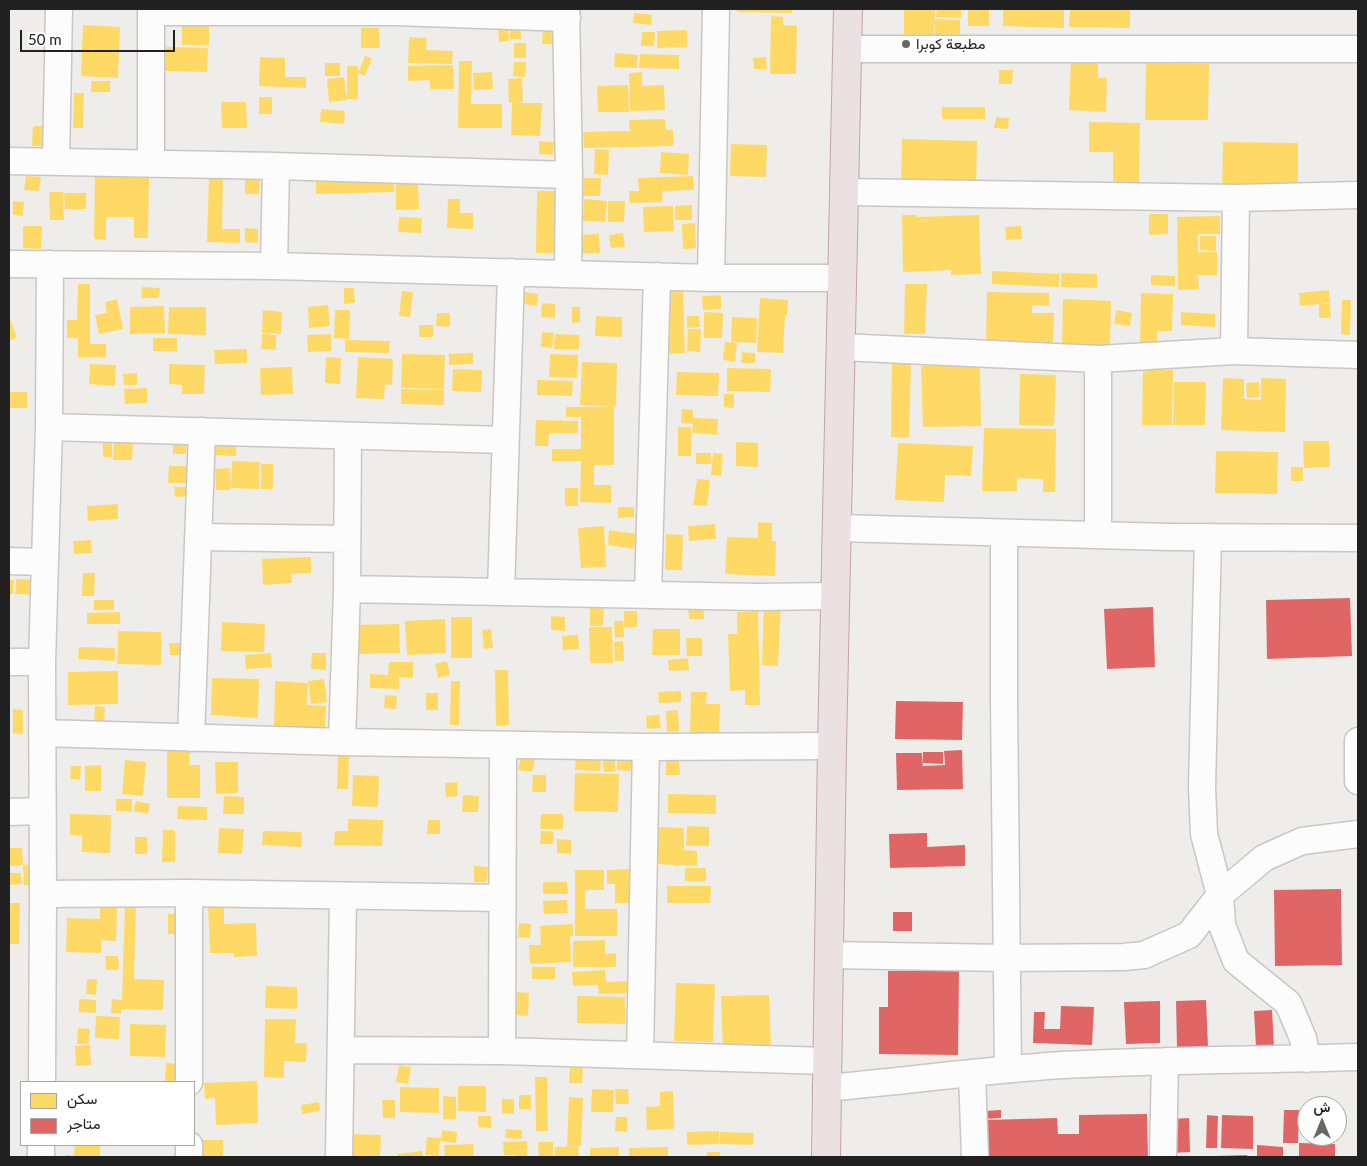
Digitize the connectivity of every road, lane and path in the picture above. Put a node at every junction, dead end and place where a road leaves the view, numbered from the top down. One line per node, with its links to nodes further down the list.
1 (58, 9): 11 (street)
2 (716, 9): 24 (street)
3 (848, 9): 8 (highway)
4 (151, 10): 6 (street); 12 (street)
5 (396, 10): 6 (street); 7 (street)
6 (237, 11)
7 (566, 14): 14 (street)
8 (847, 49): 9 (street); 15 (highway)
9 (1358, 49)
10 (9, 161): 11 (street)
11 (56, 162): 12 (street)
12 (151, 164): 13 (street)
13 (276, 166): 14 (street); 20 (street)
14 (569, 175): 22 (street)
15 (844, 192): 17 (street); 25 (highway)
16 (1358, 195): 17 (street)
17 (1236, 198): 27 (street)
18 (9, 264): 19 (street)
19 (50, 264): 20 (street); 30 (street)
20 (274, 266): 21 (street)
21 (511, 272): 22 (street); 33 (street)
22 (568, 273): 23 (street)
23 (657, 276): 24 (street); 45 (street)
24 (711, 278): 25 (street)
25 (842, 278): 26 (highway)
26 (840, 347): 29 (street); 34 (highway)
27 (1234, 351): 28 (street); 29 (street)
28 (1358, 354)
29 (1098, 359): 36 (street)
30 (49, 427): 31 (street); 42 (street)
31 (202, 431): 32 (street); 37 (street)
32 (348, 436): 33 (street); 40 (street)
33 (505, 440): 44 (street)
34 (837, 528): 35 (street); 46 (highway)
35 (1004, 534): 36 (street); 66 (street)
36 (1098, 535): 38 (street)
37 (198, 537): 40 (street); 50 (street)
38 (1208, 537): 39 (street); 62 (street)
39 (1358, 538)
40 (347, 539): 43 (street)
41 (9, 561): 42 (street)
42 (44, 562): 48 (street)
43 (347, 589): 44 (street); 52 (street)
44 (501, 592): 45 (street)
45 (648, 594): 46 (street)
46 (834, 596): 54 (highway)
47 (9, 662): 48 (street)
48 (42, 662): 49 (street)
49 (42, 733): 50 (street); 57 (street)
50 (191, 738): 52 (street)
51 (1358, 741): 56 (street)
52 (342, 742): 53 (street)
53 (503, 745): 55 (street); 64 (street)
54 (832, 746): 55 (street); 65 (highway)
55 (646, 747): 69 (street)
56 (1358, 781)
57 (42, 811): 58 (street); 61 (street)
58 (9, 812)
59 (1358, 834): 62 (street)
60 (189, 893): 61 (street); 63 (street); 77 (street)
61 (43, 894): 76 (street)
62 (1220, 895): 66 (street); 71 (street)
63 (343, 896): 64 (street); 67 (street)
64 (502, 898): 68 (street)
65 (829, 954): 66 (street); 72 (highway)
66 (1006, 958): 74 (street)
67 (341, 1050): 68 (street); 79 (street)
68 (502, 1052): 69 (street)
69 (640, 1054): 72 (street)
70 (1358, 1057): 71 (street)
71 (1306, 1059): 73 (street)
72 (827, 1061): 78 (highway)
73 (1166, 1061): 74 (street); 82 (street)
74 (1008, 1069): 75 (street)
75 (972, 1074): 78 (street); 81 (street)
76 (42, 1081)
77 (189, 1081)
78 (826, 1088): 80 (highway)
79 (339, 1157)
80 (826, 1157)
81 (975, 1157)
82 (1163, 1157)

